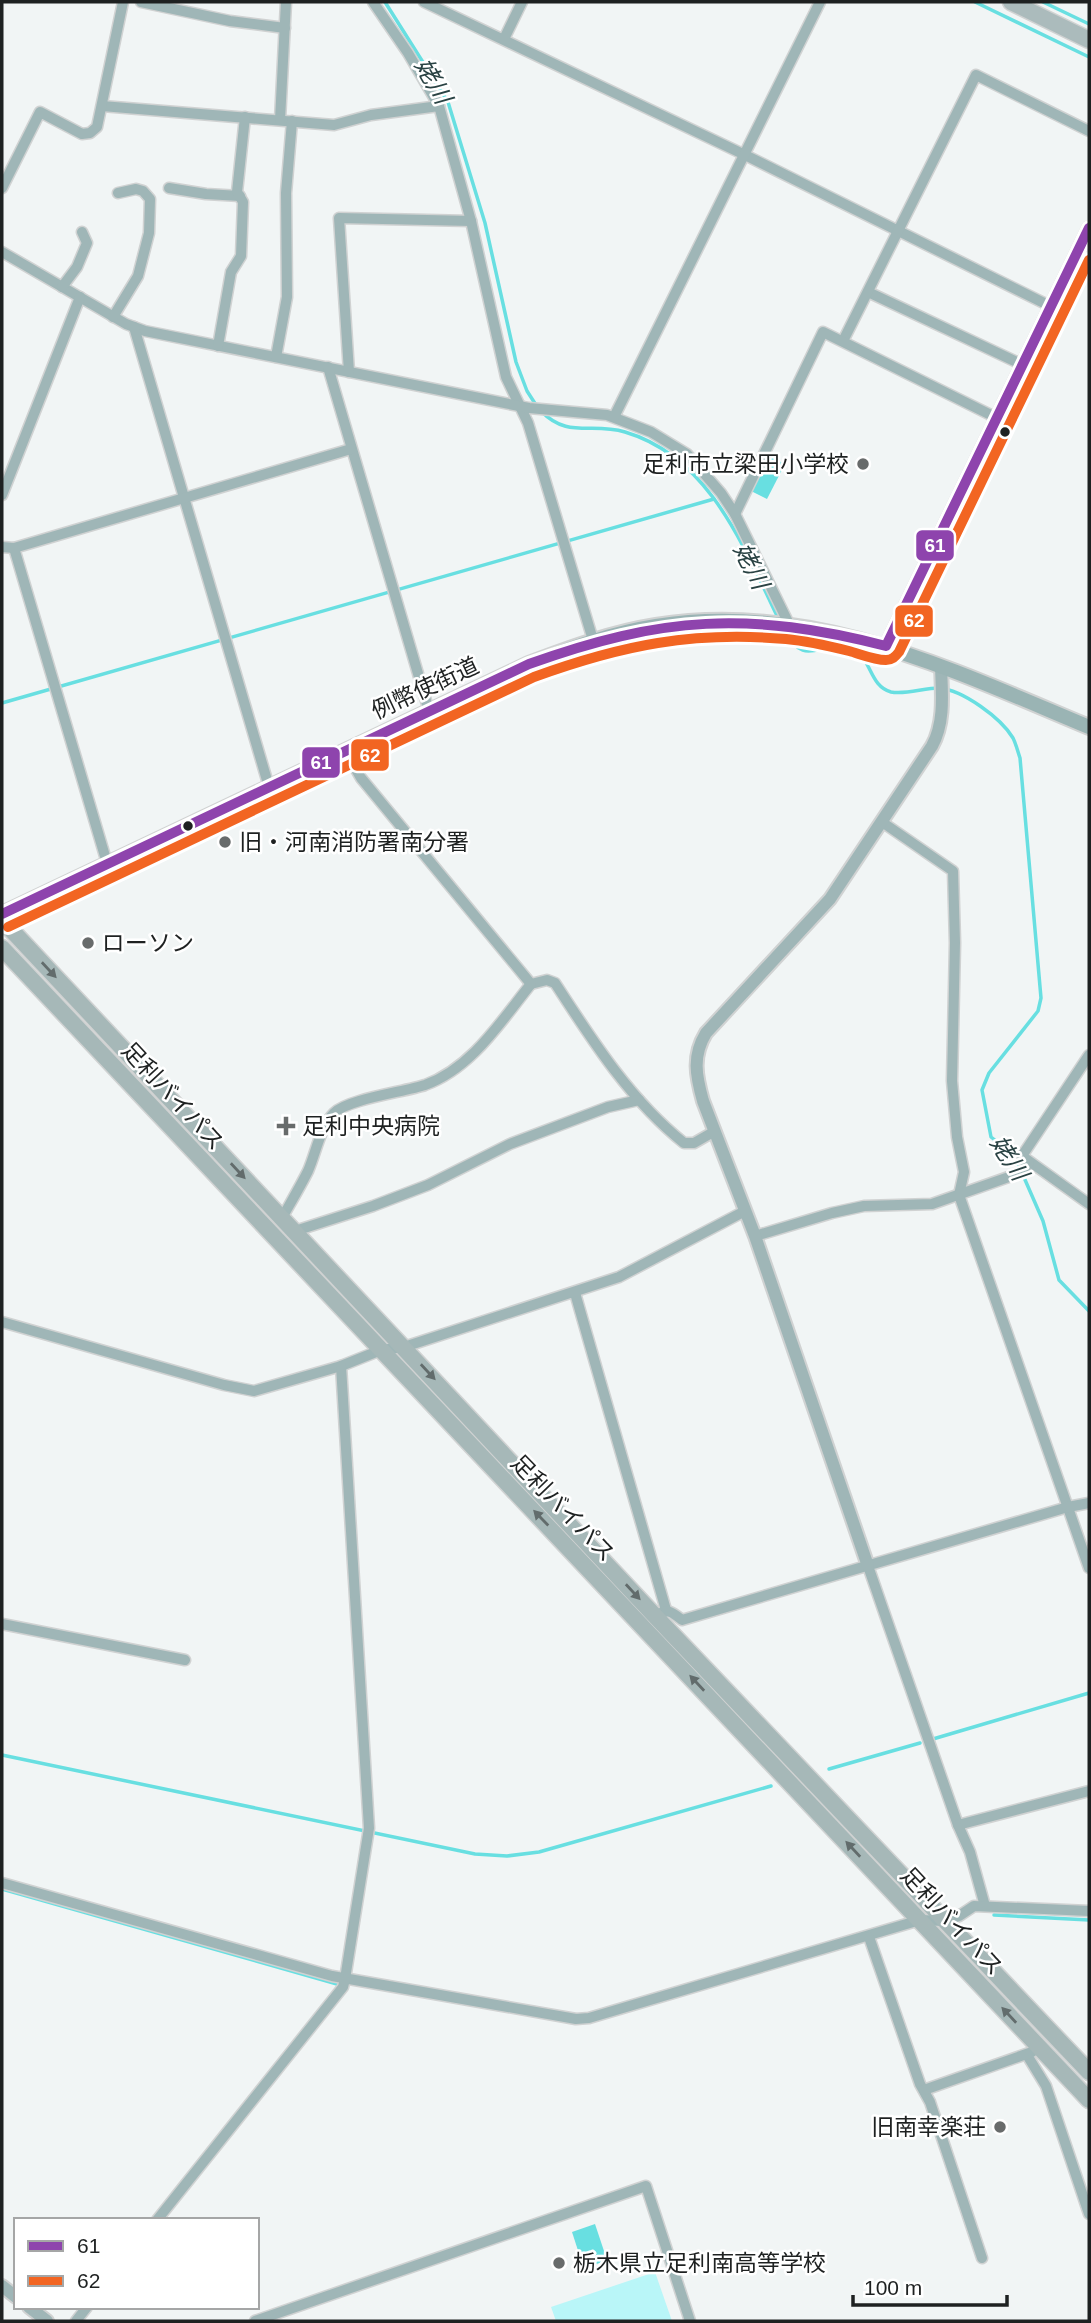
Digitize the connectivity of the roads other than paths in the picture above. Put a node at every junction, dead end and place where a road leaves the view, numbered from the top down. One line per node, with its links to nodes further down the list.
1 (122, 2): 12 (street)
2 (141, 2): 9 (street)
3 (286, 2): 9 (street)
4 (373, 2): 13 (street)
5 (424, 2): 10 (street)
6 (522, 2): 10 (street)
7 (820, 2): 18 (street)
8 (1011, 2): 11 (main road)
9 (285, 27): 15 (street)
10 (504, 39): 18 (street)
11 (1089, 40)
12 (102, 106): 14 (street); 19 (street)
13 (439, 106): 16 (street); 23 (street)
14 (245, 117): 15 (street); 22 (street)
15 (280, 120): 16 (street)
16 (292, 121): 36 (street)
17 (1089, 131): 25 (street)
18 (743, 153): 25 (street); 41 (street)
19 (2, 188)
20 (169, 188): 22 (street)
21 (118, 193): 32 (street)
22 (240, 196): 35 (street)
23 (471, 221): 39 (street); 40 (street)
24 (1089, 228): 31 (street)
25 (898, 230): 29 (street); 31 (street)
26 (82, 232): 28 (street)
27 (2, 252): 28 (street)
28 (62, 287): 30 (street)
29 (868, 292): 34 (street); 37 (street)
30 (80, 297): 32 (street); 44 (street)
31 (1052, 307): 37 (street)
32 (113, 317): 33 (street)
33 (134, 327): 35 (street); 45 (street)
34 (843, 341): 42 (street); 46 (street)
35 (218, 345): 36 (street)
36 (276, 357): 38 (street)
37 (1023, 365): 42 (street)
38 (328, 367): 39 (street); 43 (street)
39 (349, 372): 40 (street)
40 (525, 407): 41 (street); 50 (street)
41 (614, 417): 46 (street)
42 (998, 418): 51 (street)
43 (352, 449): 45 (street); 53 (street)
44 (2, 495)
45 (183, 498): 48 (street); 56 (street)
46 (735, 514): 49 (street)
47 (2, 547): 48 (street)
48 (14, 548): 58 (street)
49 (782, 624): 50 (main road, 例幣使街道); 51 (main road, 例幣使街道)
50 (593, 640): 53 (main road, 例幣使街道)
51 (886, 646): 52 (main road, 例幣使街道)
52 (941, 673): 54 (main road, 例幣使街道); 57 (street)
53 (429, 711): 55 (main road, 例幣使街道)
54 (1089, 727)
55 (346, 752): 56 (main road, 例幣使街道); 62 (street)
56 (269, 787): 58 (main road, 例幣使街道)
57 (882, 822): 65 (street); 67 (street)
58 (107, 863): 59 (main road, 例幣使街道)
59 (2, 914)
60 (2, 920): 70 (highway, 足利バイパス, one-way to 70)
61 (2, 948): 76 (highway, 足利バイパス)
62 (531, 984): 64 (street); 70 (street)
63 (1089, 1055): 66 (street)
64 (639, 1100): 65 (street); 71 (street)
65 (715, 1131): 69 (street)
66 (1029, 1163): 67 (street); 68 (street)
67 (959, 1195): 72 (street); 79 (street)
68 (1089, 1204)
69 (745, 1211): 72 (street); 73 (street)
70 (282, 1218): 71 (highway, 足利バイパス)
71 (295, 1231): 75 (highway, 足利バイパス)
72 (755, 1237): 80 (street)
73 (575, 1293): 75 (street); 82 (street)
74 (2, 1322): 77 (street)
75 (404, 1348): 76 (street); 82 (highway, 足利バイパス, one-way to 82)
76 (381, 1349): 77 (street); 90 (highway, 足利バイパス, one-way to 76)
77 (341, 1366): 93 (street)
78 (1089, 1503): 79 (street)
79 (1068, 1507): 80 (street); 81 (street)
80 (868, 1566): 82 (street); 86 (street)
81 (1089, 1568)
82 (661, 1613): 91 (highway, 足利バイパス)
83 (2, 1624): 84 (street)
84 (185, 1660)
85 (1089, 1791): 86 (street)
86 (958, 1825): 88 (street)
87 (2, 1882): 93 (street)
88 (985, 1906): 89 (street); 91 (street)
89 (1089, 1911)
90 (920, 1920): 91 (street); 92 (street); 94 (highway, 足利バイパス, one-way to 90)
91 (944, 1921): 95 (highway, 足利バイパス)
92 (869, 1937): 93 (street); 96 (street)
93 (345, 1979): 99 (street)
94 (1033, 2050): 96 (street); 97 (highway, 足利バイパス); 98 (street)
95 (1089, 2072)
96 (924, 2090): 100 (street)
97 (1089, 2100)
98 (1089, 2214)
99 (159, 2218)
100 (982, 2258)
101 (32, 2309): 102 (street)
102 (47, 2321)
103 (255, 2321): 104 (street)
104 (690, 2321)

